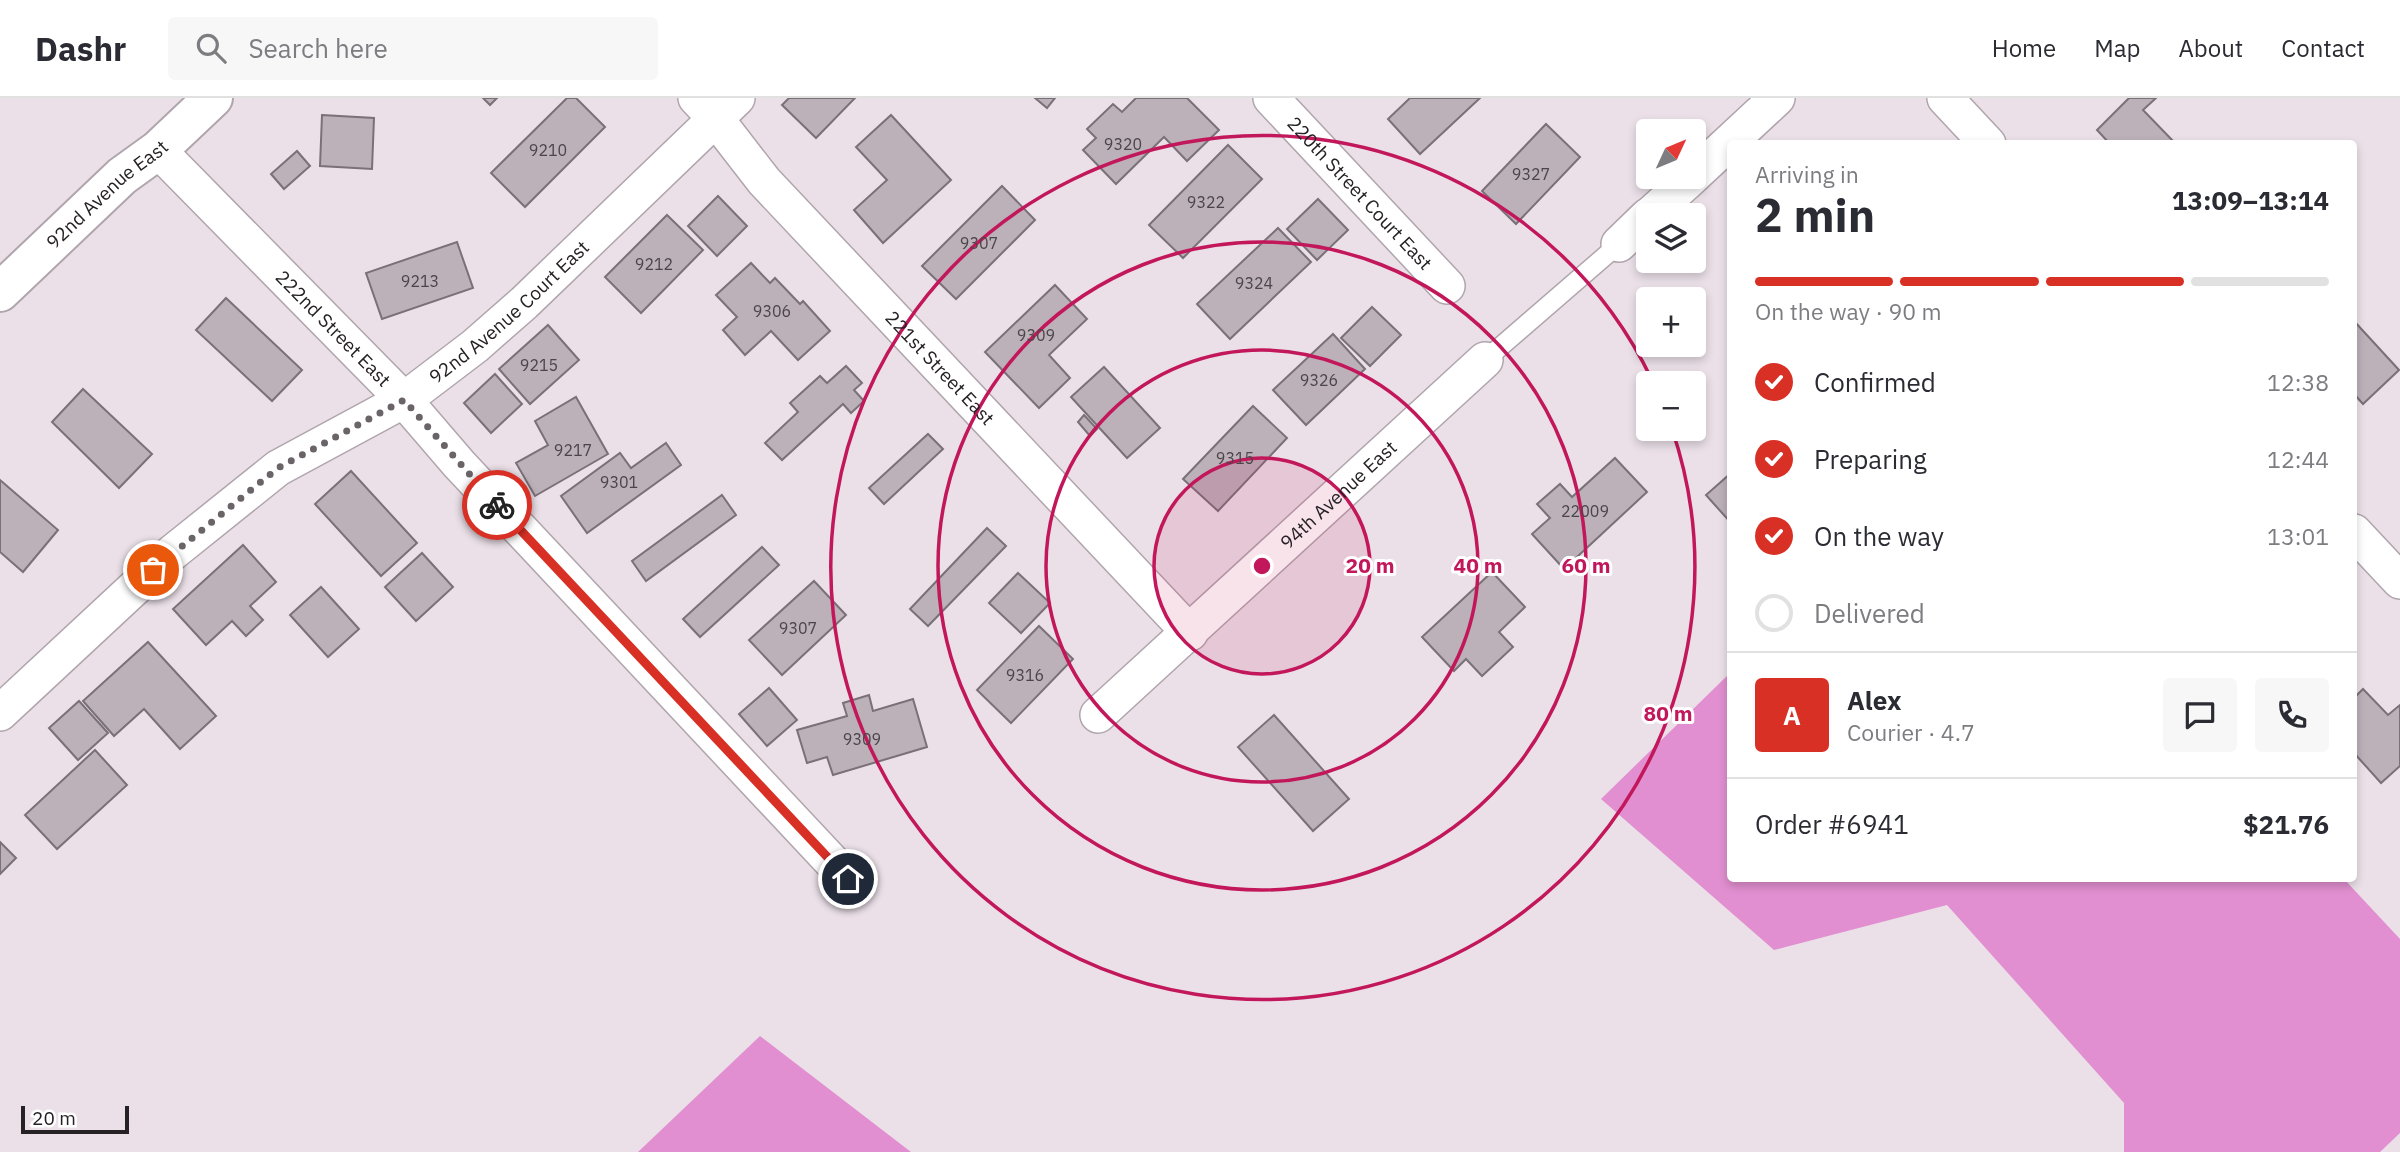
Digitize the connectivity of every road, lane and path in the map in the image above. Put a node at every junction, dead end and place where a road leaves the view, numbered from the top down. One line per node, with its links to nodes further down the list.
1 (213, 98): 9 (street, 92nd Avenue East)
2 (1271, 98): 15 (street, 220th Street Court East)
3 (1777, 98): 6 (street)
4 (1945, 98): 7 (street)
5 (717, 105): 18 (street, 92nd Avenue Court East); 21 (street, 221st Street East)
6 (1732, 140)
7 (1984, 140)
8 (1727, 144): 10 (street)
9 (158, 150): 16 (street, 92nd Avenue East); 18 (street, 222nd Street East)
10 (1706, 164)
11 (1679, 189): 12 (street)
12 (1663, 203)
13 (1636, 228): 14 (street)
14 (1619, 243): 17 (lane)
15 (1447, 286)
16 (0, 292)
17 (1485, 360): 21 (street, 94th Avenue East)
18 (404, 400): 22 (street, 92nd Avenue Court East); 24 (street, 222nd Street East)
19 (2357, 535): 20 (street)
20 (2400, 581)
21 (1190, 633): 23 (street, 94th Avenue East)
22 (0, 713)
23 (1098, 715)
24 (848, 879)

